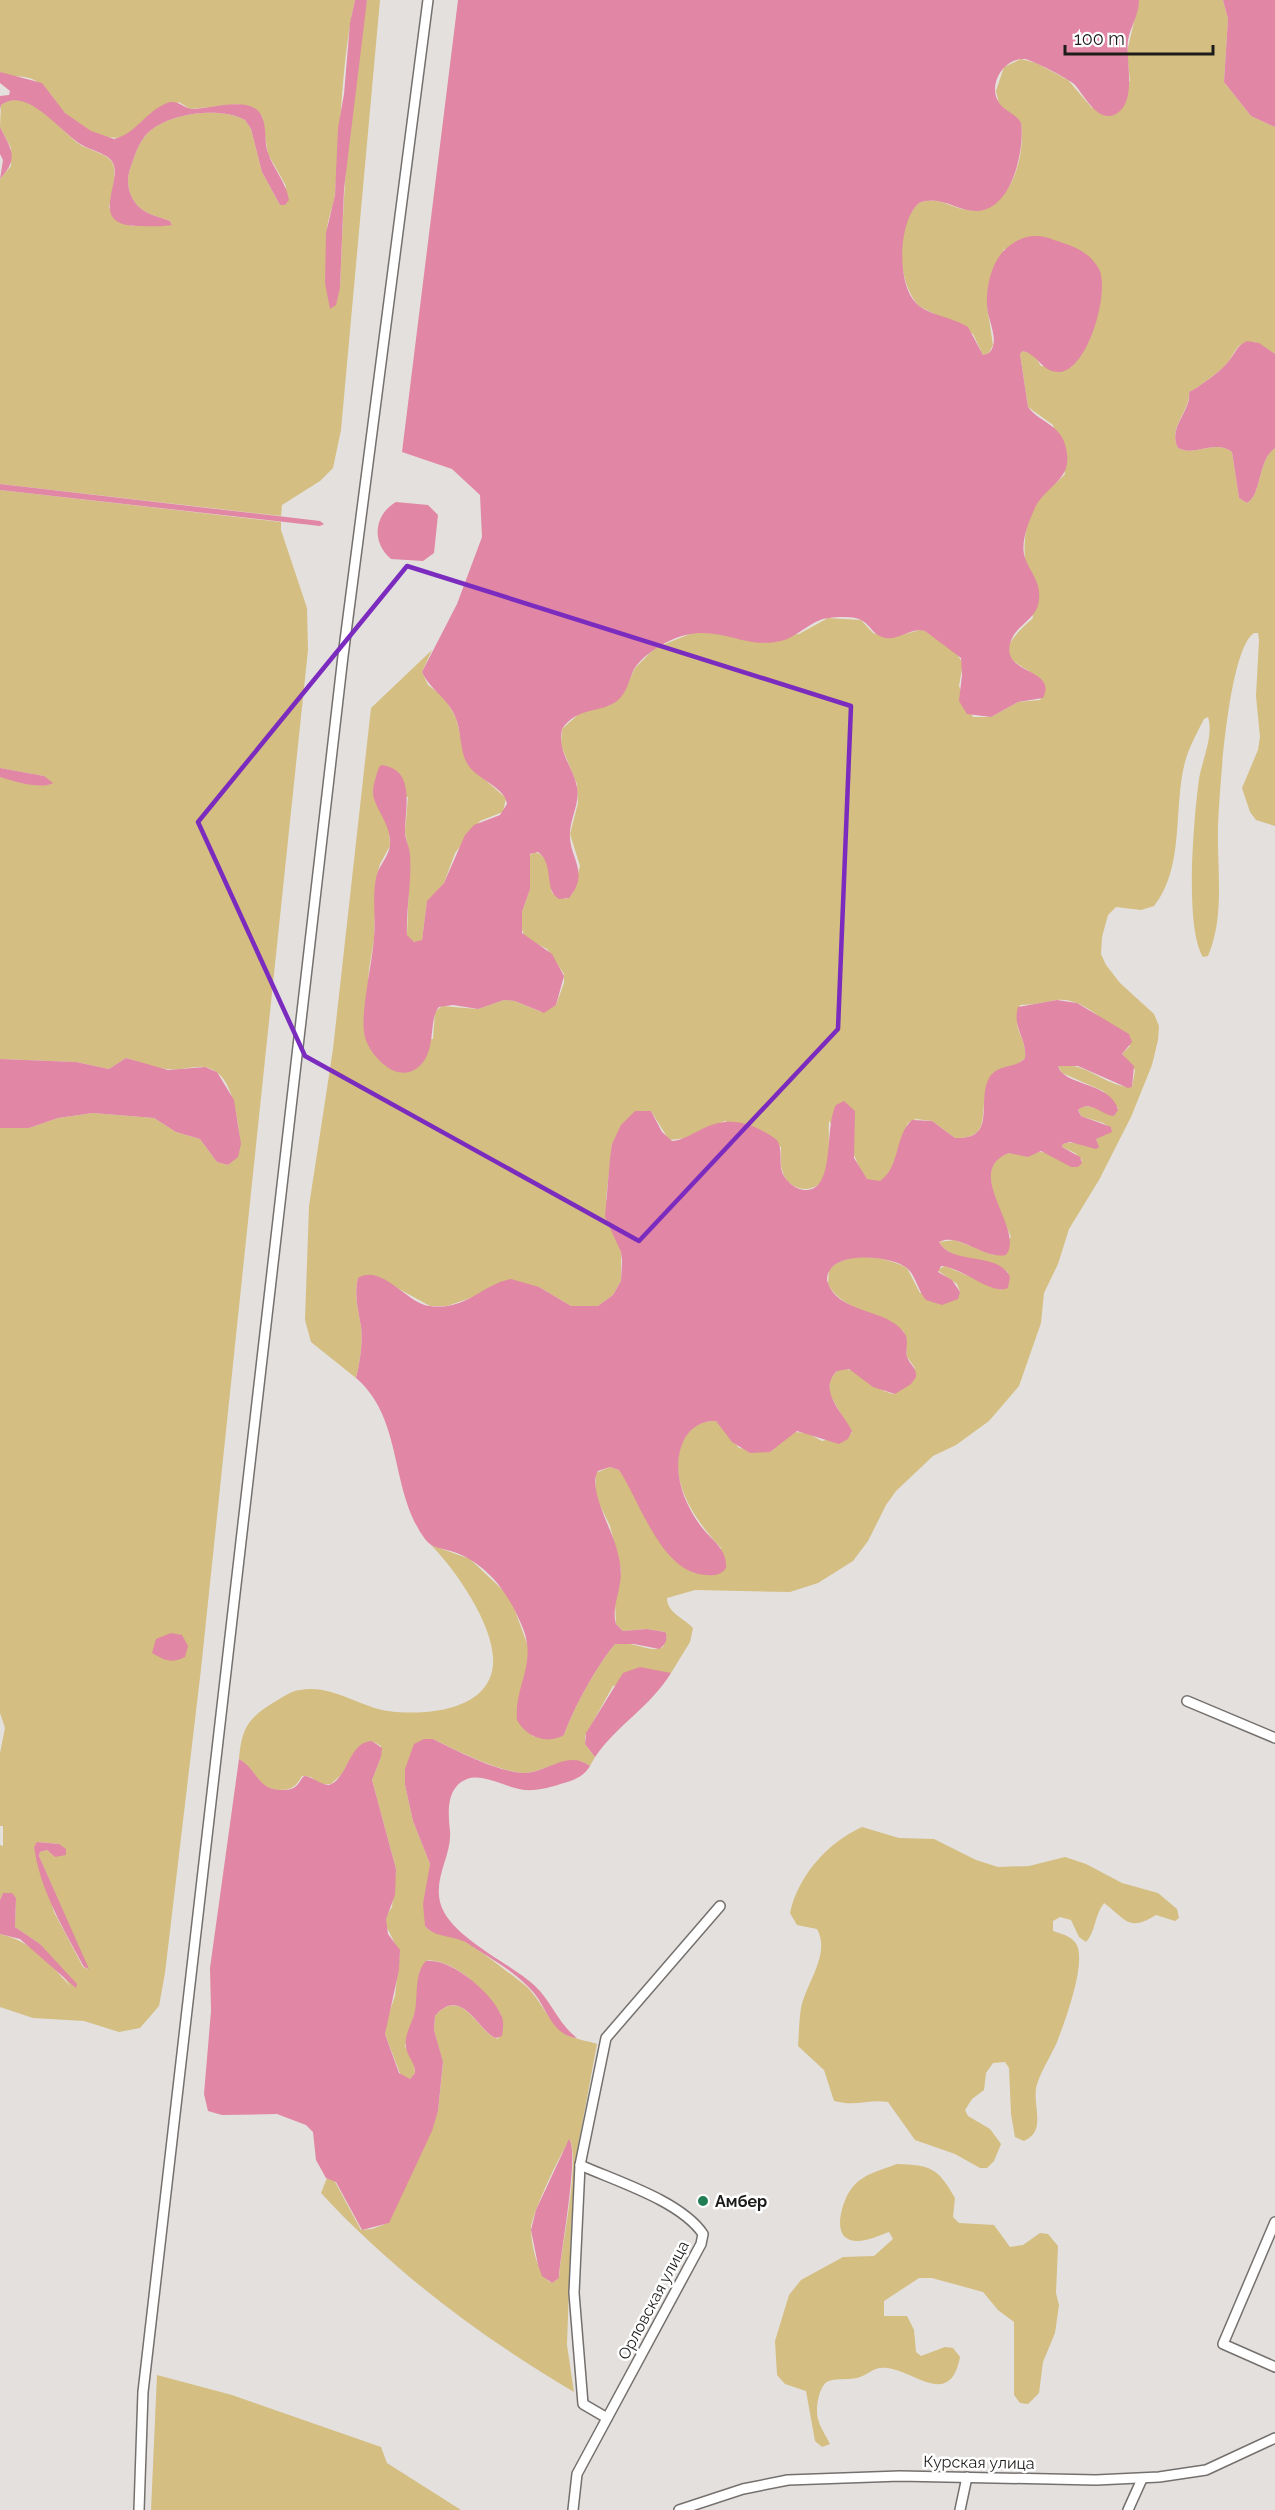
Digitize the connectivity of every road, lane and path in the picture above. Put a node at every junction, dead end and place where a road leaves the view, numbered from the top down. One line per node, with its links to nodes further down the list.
1 (428, 0): 12 (street)
2 (1187, 1701): 3 (street)
3 (1275, 1738)
4 (720, 1906): 5 (street)
5 (580, 2165): 8 (street); 8 (street, Орловская улица)
6 (1275, 2222): 7 (street)
7 (1275, 2367)
8 (607, 2418): 13 (street, Орловская улица)
9 (1275, 2438): 11 (street, Курская улица)
10 (968, 2477): 11 (street, Курская улица); 14 (street, Курская улица); 15 (street)
11 (1142, 2479): 16 (street)
12 (139, 2510)
13 (573, 2510)
14 (679, 2510)
15 (960, 2510)
16 (1128, 2510)

